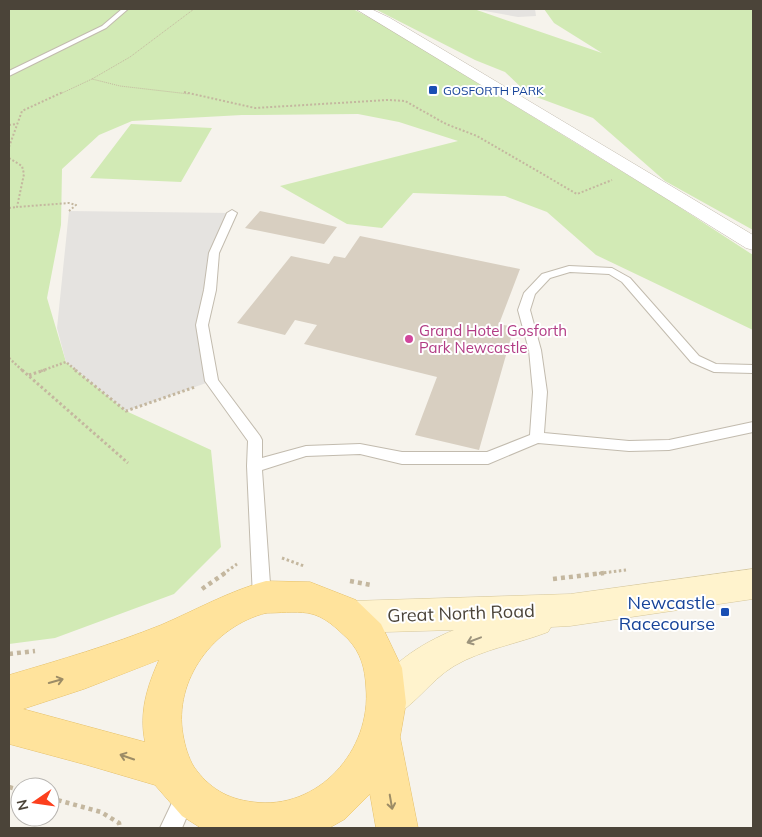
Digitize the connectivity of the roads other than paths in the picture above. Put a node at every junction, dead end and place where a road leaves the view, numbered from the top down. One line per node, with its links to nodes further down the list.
1 (125, 9): 4 (lane)
2 (362, 9): 3 (street)
3 (376, 13): 6 (street)
4 (9, 74)
5 (232, 213): 10 (lane)
6 (753, 244)
7 (753, 369): 9 (lane)
8 (753, 427): 9 (lane)
9 (537, 438): 10 (lane)
10 (254, 466): 12 (lane)
11 (753, 584): 13 (main road, Great North Road)
12 (262, 598): 14 (main road); 15 (main road)
13 (570, 610): 15 (main road, Great North Road); 17 (main road, Great North Road, one-way to 17)
14 (218, 617): 16 (main road, one-way to 14); 20 (main road)
15 (351, 617): 17 (main road)
16 (9, 694)
17 (388, 700): 19 (main road)
18 (9, 725): 20 (main road, one-way to 18)
19 (381, 740): 21 (main road); 23 (main road, one-way to 23)
20 (180, 782): 21 (main road); 22 (lane)
21 (281, 826)
22 (172, 828)
23 (397, 828)

